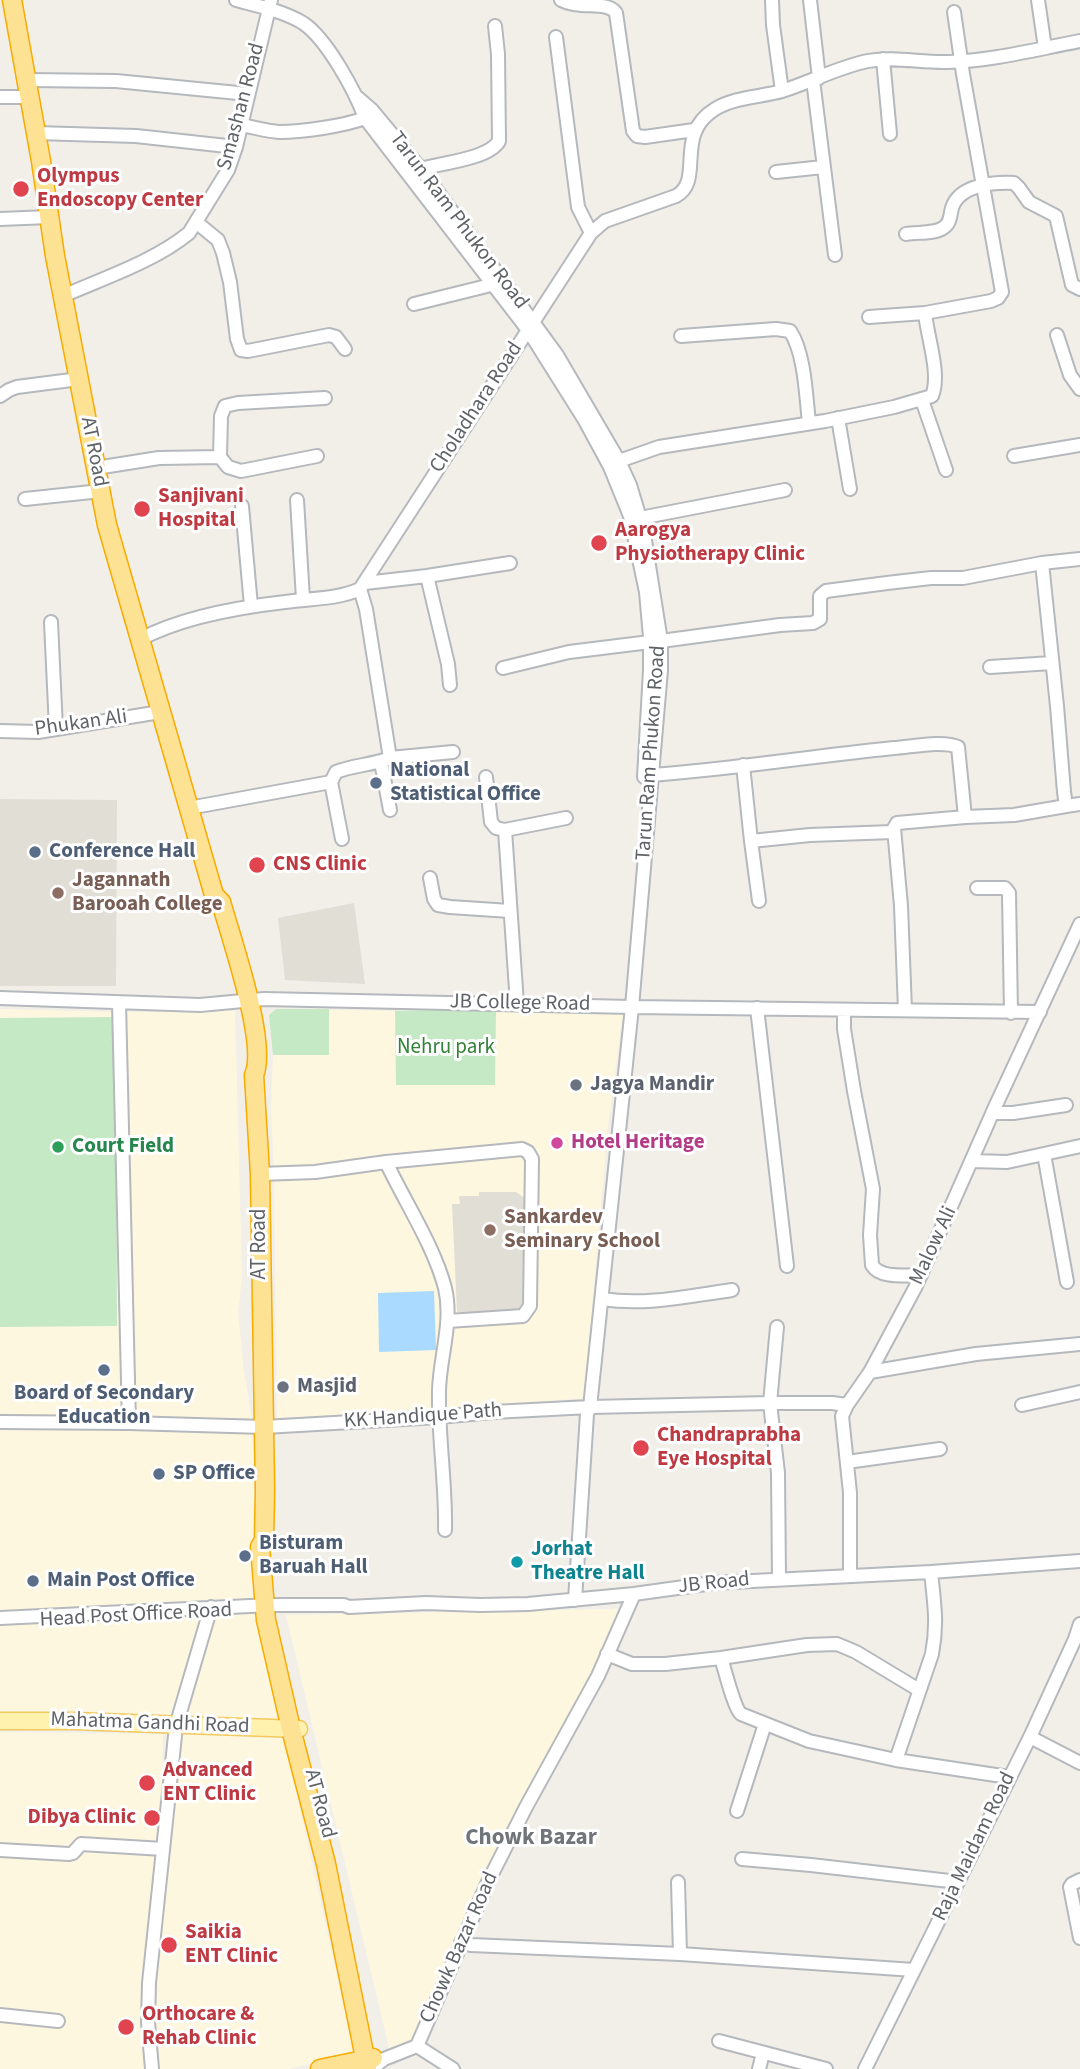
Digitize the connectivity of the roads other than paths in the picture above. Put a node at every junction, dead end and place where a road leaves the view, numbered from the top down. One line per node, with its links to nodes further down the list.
1 (12, 0): 16 (highway, AT Road)
2 (236, 0): 7 (street, Tarun Ram Phukon Road)
3 (561, 0): 23 (street)
4 (772, 0): 17 (street)
5 (810, 0): 15 (street)
6 (1038, 0): 12 (street)
7 (270, 4): 18 (street, Smashan Road); 20 (street, Tarun Ram Phukon Road)
8 (954, 12): 14 (street)
9 (495, 26): 28 (street)
10 (556, 37): 34 (street)
11 (1080, 41): 12 (street)
12 (1045, 48): 14 (street)
13 (883, 59): 14 (street); 15 (street); 25 (street)
14 (961, 61): 30 (street)
15 (816, 79): 17 (street); 27 (street)
16 (28, 88): 18 (street); 19 (street); 24 (highway, AT Road)
17 (782, 91): 23 (street)
18 (248, 94): 22 (street, Smashan Road)
19 (0, 97)
20 (357, 97): 21 (street, Tarun Ram Phukon Road); 28 (street, Tarun Ram Phukon Road)
21 (365, 118): 22 (street); 37 (street, Tarun Ram Phukon Road)
22 (241, 125): 26 (street, Smashan Road)
23 (694, 130): 34 (street, Choladhara Road)
24 (36, 133): 26 (street); 31 (highway, AT Road)
25 (890, 134)
26 (236, 147): 33 (street, Smashan Road)
27 (823, 167): 29 (street); 36 (street)
28 (421, 169): 43 (street, Tarun Ram Phukon Road)
29 (776, 172)
30 (983, 186): 35 (street); 38 (street); 41 (street)
31 (50, 218): 32 (street); 39 (highway, AT Road)
32 (0, 219)
33 (196, 222): 39 (street, Smashan Road); 46 (street)
34 (591, 233): 43 (street, Choladhara Road)
35 (906, 234)
36 (835, 255)
37 (491, 285): 40 (street); 43 (street, Tarun Ram Phukon Road)
38 (1080, 289)
39 (63, 296): 47 (highway, AT Road)
40 (414, 304)
41 (925, 313): 42 (street); 51 (street)
42 (869, 317)
43 (531, 326): 58 (street, Tarun Ram Phukon Road); 72 (street, Choladhara Road); 77 (street, Tarun Ram Phukon Road)
44 (1057, 335): 48 (street)
45 (681, 336): 53 (street)
46 (345, 349)
47 (79, 379): 49 (street); 59 (highway, AT Road)
48 (1080, 389)
49 (0, 396)
50 (325, 398): 57 (street)
51 (922, 400): 52 (street); 60 (street)
52 (838, 418): 53 (street); 62 (street)
53 (809, 423): 58 (street)
54 (1080, 446): 56 (street)
55 (317, 456): 57 (street)
56 (1014, 456)
57 (220, 457): 59 (street)
58 (619, 461): 67 (street, Tarun Ram Phukon Road)
59 (96, 468): 63 (highway, AT Road)
60 (946, 470)
61 (786, 489): 67 (street)
62 (850, 489)
63 (100, 491): 64 (street); 76 (highway, AT Road)
64 (24, 499)
65 (297, 500): 73 (street)
66 (242, 506): 74 (street)
67 (640, 518): 77 (street, Tarun Ram Phukon Road)
68 (1080, 559): 70 (street)
69 (510, 563): 71 (street)
70 (1042, 563): 77 (street); 78 (street)
71 (427, 576): 72 (street); 81 (street)
72 (362, 586): 73 (street); 86 (street)
73 (303, 599): 74 (street)
74 (251, 606): 76 (street)
75 (51, 622): 83 (street)
76 (139, 640): 82 (highway, AT Road)
77 (656, 641): 80 (street); 88 (street, Tarun Ram Phukon Road); 110 (street, Tarun Ram Phukon Road)
78 (1052, 663): 79 (street); 92 (street)
79 (990, 667)
80 (503, 668)
81 (450, 685)
82 (160, 712): 83 (street, Phukan Ali); 93 (highway, AT Road)
83 (56, 729): 84 (street, Phukan Ali)
84 (0, 731)
85 (453, 752): 86 (street)
86 (386, 760): 90 (street); 94 (street)
87 (744, 765): 88 (street); 95 (street); 100 (street)
88 (653, 775): 110 (street, Tarun Ram Phukon Road)
89 (485, 777): 97 (street)
90 (331, 782): 93 (street); 99 (street)
91 (1080, 804): 92 (street)
92 (1066, 806): 95 (street)
93 (189, 808): 107 (highway, AT Road)
94 (390, 810)
95 (965, 817): 98 (street)
96 (566, 818): 97 (street)
97 (505, 830): 104 (street)
98 (893, 832): 100 (street); 113 (street)
99 (342, 839)
100 (751, 841): 103 (street)
101 (430, 878): 104 (street)
102 (977, 888): 115 (street)
103 (759, 901)
104 (510, 911): 109 (street)
105 (1080, 925): 114 (street, Malow Ali)
106 (0, 998): 108 (street, JB College Road)
107 (245, 1001): 108 (street, JB College Road); 109 (street, JB College Road); 122 (highway, AT Road)
108 (119, 1003): 139 (street)
109 (517, 1004): 110 (street, JB College Road)
110 (629, 1007): 111 (street, JB College Road); 127 (street, Tarun Ram Phukon Road); 136 (street, Tarun Ram Phukon Road)
111 (757, 1009): 112 (street, JB College Road); 123 (street)
112 (844, 1010): 113 (street, JB College Road); 124 (street)
113 (905, 1010): 115 (street, JB College Road)
114 (1040, 1012): 115 (street, JB College Road); 117 (street, Malow Ali)
115 (1011, 1013)
116 (1066, 1105): 117 (street)
117 (993, 1113): 120 (street, Malow Ali)
118 (1080, 1146): 119 (street)
119 (1044, 1154): 120 (street); 125 (street)
120 (972, 1161): 124 (street, Malow Ali)
121 (386, 1162): 122 (street); 128 (street); 128 (street)
122 (260, 1174): 140 (highway, AT Road)
123 (787, 1266)
124 (921, 1275): 131 (street, Malow Ali)
125 (1068, 1282)
126 (732, 1290): 127 (street)
127 (602, 1299): 136 (street, Tarun Ram Phukon Road)
128 (448, 1321): 137 (street)
129 (777, 1327): 133 (street)
130 (1080, 1344): 131 (street)
131 (870, 1372): 134 (street, Malow Ali)
132 (1080, 1392): 135 (street)
133 (770, 1403): 134 (street, KK Handique Path); 136 (street, KK Handique Path); 147 (street)
134 (847, 1405): 142 (street)
135 (1022, 1405)
136 (587, 1409): 137 (street, KK Handique Path); 149 (street, Tarun Ram Phukon Road)
137 (439, 1418): 140 (street, KK Handique Path); 143 (street)
138 (0, 1422): 139 (street, KK Handique Path)
139 (129, 1423): 140 (street, KK Handique Path)
140 (264, 1427): 150 (highway, AT Road)
141 (940, 1449): 142 (street)
142 (847, 1462): 146 (street)
143 (445, 1530)
144 (1080, 1562): 145 (street, JB Road)
145 (931, 1572): 146 (street, JB Road); 156 (street)
146 (850, 1574): 147 (street, JB Road)
147 (779, 1578): 148 (street, JB Road)
148 (635, 1594): 149 (street, JB Road); 154 (street, Chowk Bazar Road)
149 (575, 1600): 150 (street, JB Road)
150 (268, 1607): 151 (street, Head Post Office Road); 160 (highway, AT Road)
151 (209, 1610): 152 (street, Head Post Office Road); 159 (street)
152 (0, 1620)
153 (1080, 1624): 161 (street, Raja Maidam Road)
154 (607, 1654): 155 (street); 173 (street, Chowk Bazar Road)
155 (721, 1658): 156 (street); 158 (street)
156 (919, 1690): 162 (street)
157 (0, 1721): 159 (main road, Mahatma Gandhi Road)
158 (765, 1724): 162 (street); 165 (street)
159 (176, 1726): 160 (main road, Mahatma Gandhi Road); 166 (street)
160 (295, 1729): 181 (highway, AT Road)
161 (1030, 1737): 163 (street); 164 (street, Raja Maidam Road)
162 (896, 1760): 164 (street)
163 (1080, 1763)
164 (1009, 1777): 171 (street, Raja Maidam Road)
165 (737, 1811)
166 (163, 1849): 167 (street); 182 (street)
167 (0, 1850)
168 (742, 1859): 171 (street)
169 (1080, 1880): 172 (street)
170 (678, 1882): 174 (street)
171 (958, 1882): 175 (street, Raja Maidam Road)
172 (1080, 1938)
173 (461, 1942): 174 (street); 179 (street, Chowk Bazar Road)
174 (680, 1954): 175 (street)
175 (914, 1970): 187 (street, Raja Maidam Road)
176 (0, 2015): 177 (street)
177 (58, 2021)
178 (719, 2041): 180 (street)
179 (416, 2046): 181 (street, Chowk Bazar Road); 184 (street)
180 (763, 2053): 185 (street); 186 (street)
181 (371, 2065): 183 (highway)
182 (152, 2069)
183 (320, 2069)
184 (453, 2069)
185 (758, 2069)
186 (826, 2069)
187 (865, 2069)

